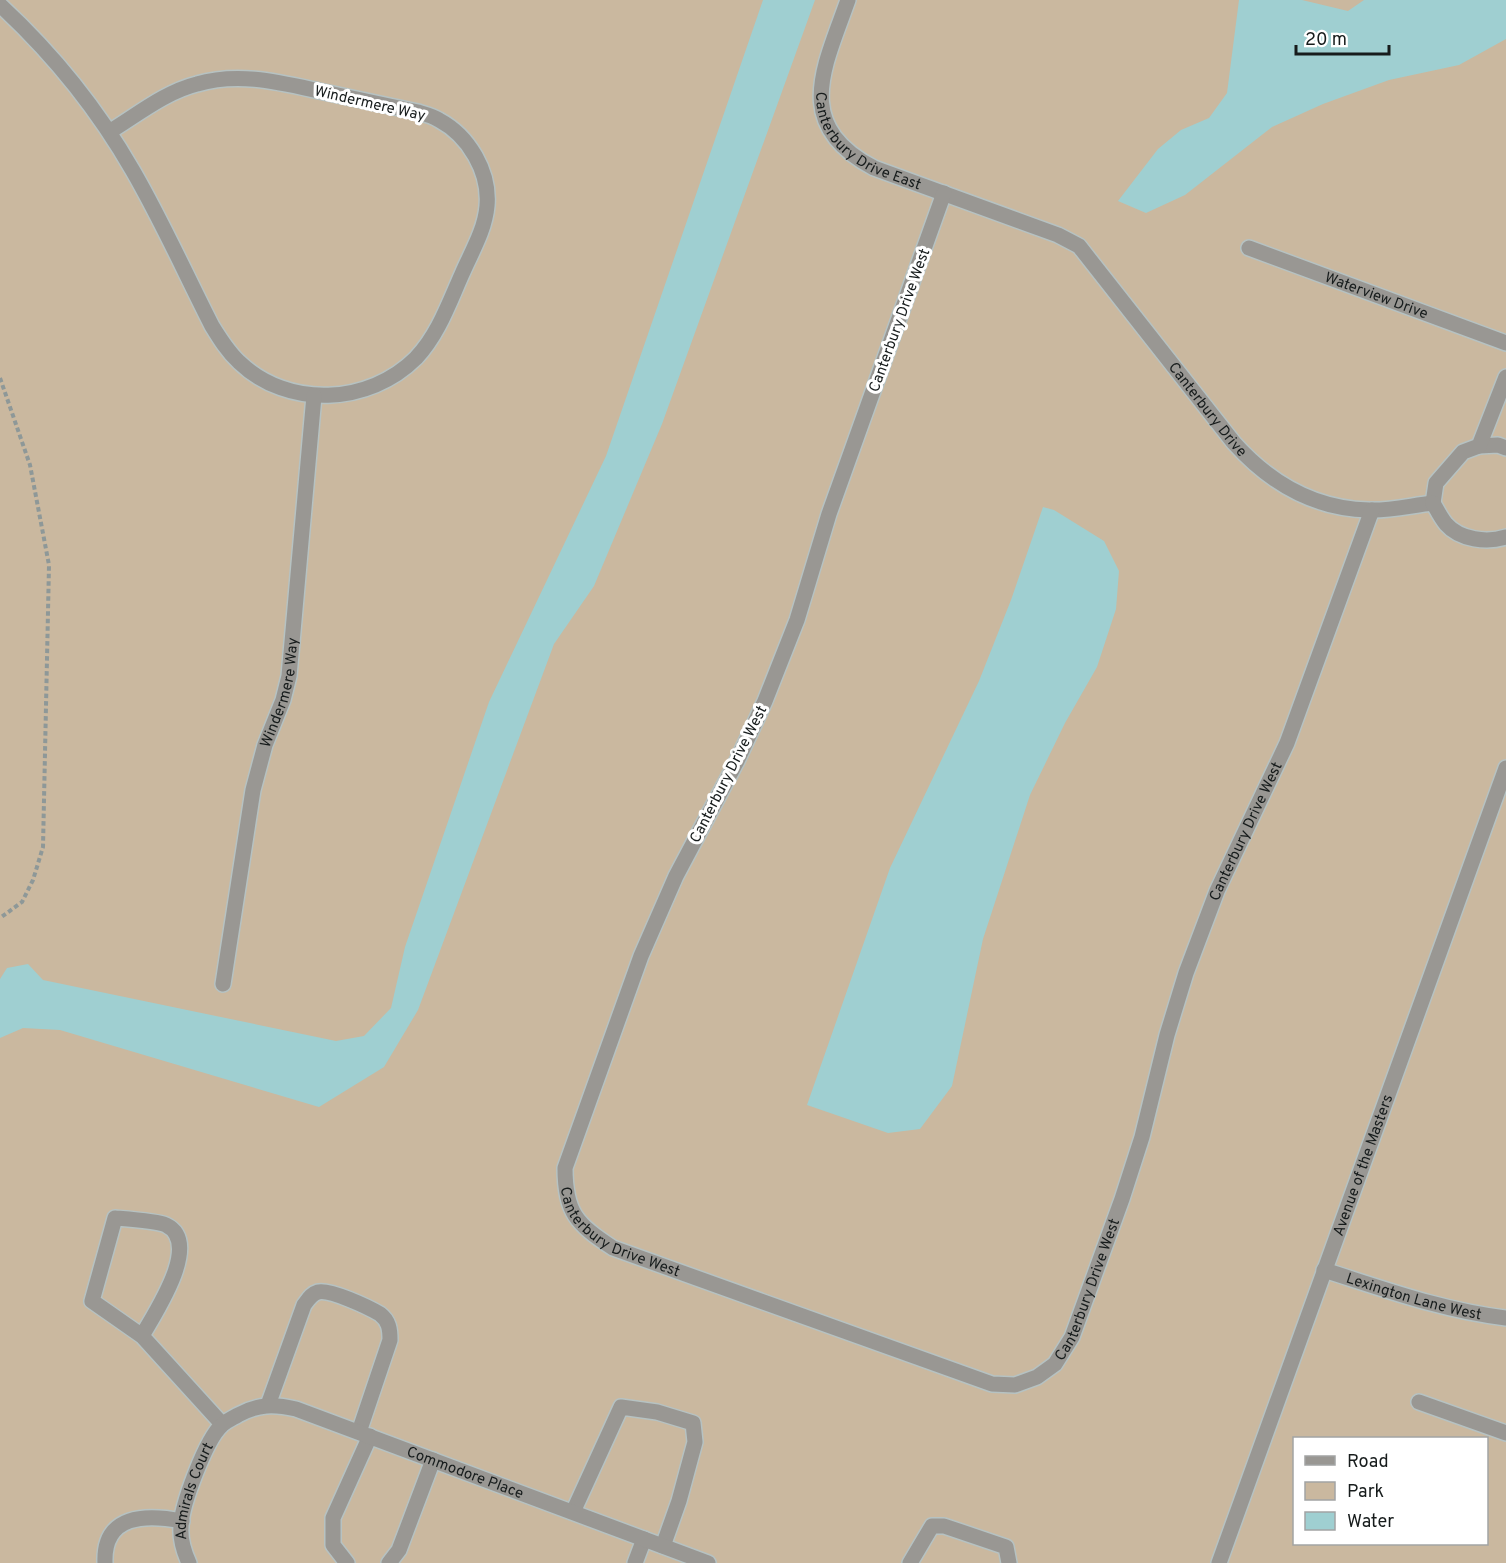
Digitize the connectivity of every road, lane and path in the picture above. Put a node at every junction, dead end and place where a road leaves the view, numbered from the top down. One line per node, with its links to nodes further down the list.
1 (848, 0): 4 (street, Canterbury Drive East)
2 (0, 5): 3 (street, Windermere Way)
3 (109, 132): 9 (street, Windermere Way); 9 (street, Windermere Way)
4 (944, 193): 13 (street, Canterbury Drive); 13 (street, Canterbury Drive West)
5 (1249, 248): 6 (street, Waterview Drive)
6 (1506, 343)
7 (1506, 376): 10 (street)
8 (0, 378): 16 (path)
9 (314, 396): 17 (street, Windermere Way)
10 (1479, 446): 11 (street); 12 (street)
11 (1506, 448)
12 (1433, 503): 13 (street, Canterbury Drive); 14 (street)
13 (1372, 510)
14 (1506, 537)
15 (1506, 768): 18 (street, Avenue of the Masters)
16 (0, 918)
17 (223, 984)
18 (1324, 1270): 19 (street, Lexington Lane West); 39 (street, Avenue of the Masters)
19 (1506, 1318)
20 (142, 1336): 20 (street); 23 (street)
21 (1419, 1402): 24 (street)
22 (268, 1405): 23 (street, Commodore Place); 25 (street, Commodore Place); 25 (street)
23 (222, 1424): 28 (street, Admirals Court)
24 (1506, 1433)
25 (364, 1434): 26 (street, Commodore Place); 33 (street)
26 (433, 1460): 27 (street, Commodore Place); 34 (street)
27 (573, 1512): 29 (street, Commodore Place); 30 (street)
28 (182, 1521): 31 (street); 32 (street, Admirals Court)
29 (644, 1539): 30 (street, Commodore Place); 35 (street)
30 (663, 1546): 36 (street, Commodore Place)
31 (105, 1563)
32 (189, 1563)
33 (347, 1563)
34 (389, 1563)
35 (635, 1563)
36 (708, 1563)
37 (910, 1563): 38 (street)
38 (1009, 1563)
39 (1219, 1563)

